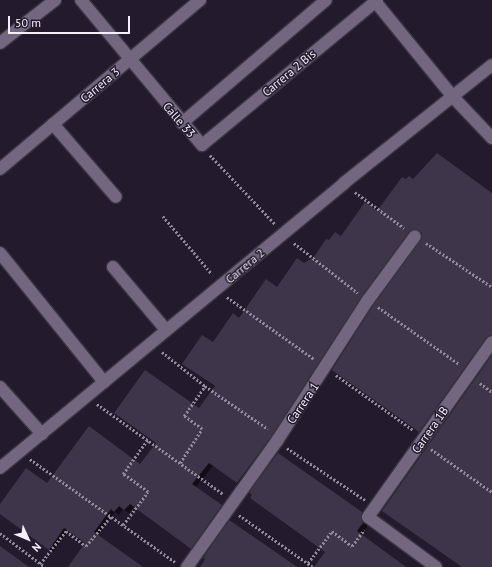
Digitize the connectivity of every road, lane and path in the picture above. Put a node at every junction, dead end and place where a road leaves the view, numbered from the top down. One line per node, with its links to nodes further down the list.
1 (55, 0): 6 (street)
2 (81, 0): 7 (street, Calle 33)
3 (200, 0): 7 (street, Carrera 3)
4 (326, 0): 10 (street)
5 (375, 1): 9 (street); 13 (street, Carrera 2 Bis)
6 (0, 43)
7 (129, 61): 10 (street, Calle 33); 11 (street, Carrera 3)
8 (492, 65): 9 (street, Carrera 2)
9 (453, 97): 12 (street); 17 (street, Carrera 2)
10 (182, 123): 13 (street, Calle 33)
11 (53, 124): 14 (street, Carrera 3); 15 (street)
12 (492, 138)
13 (202, 145): 17 (path, Calle 33)
14 (0, 168)
15 (116, 197)
16 (163, 216): 21 (path)
17 (284, 234): 21 (street, Carrera 2); 22 (path, Calle 33)
18 (415, 236): 22 (street, Carrera 1)
19 (0, 253): 27 (street)
20 (114, 267): 23 (street)
21 (222, 285): 23 (street, Carrera 2)
22 (368, 300): 26 (path, Calle 33); 33 (street, Carrera 1)
23 (166, 330): 25 (street, Carrera 2)
24 (492, 342): 26 (street, Carrera 1B)
25 (151, 343): 27 (street, Carrera 2); 28 (path)
26 (471, 372): 34 (street, Carrera 1B)
27 (104, 382): 30 (street, Carrera 2)
28 (205, 386): 33 (path); 36 (path)
29 (0, 387): 31 (street)
30 (86, 397): 31 (street, Carrera 2); 32 (path)
31 (42, 434): 35 (street, Carrera 2)
32 (148, 439): 36 (path); 43 (path)
33 (278, 439): 39 (street, Carrera 1); 40 (path)
34 (421, 442): 38 (path); 40 (street, Carrera 1B)
35 (20, 452): 37 (street, Carrera 2); 41 (path)
36 (180, 463): 39 (path)
37 (0, 468)
38 (492, 492)
39 (231, 505): 45 (path); 47 (street, Carrera 1)
40 (375, 507): 42 (street, Carrera 1B)
41 (111, 516): 43 (path); 46 (path)
42 (370, 519): 45 (path); 50 (street)
43 (123, 525): 47 (path)
44 (0, 534): 46 (path)
45 (308, 563): 49 (path)
46 (40, 564): 48 (path)
47 (182, 565)
48 (45, 567)
49 (313, 567)
50 (436, 567)

